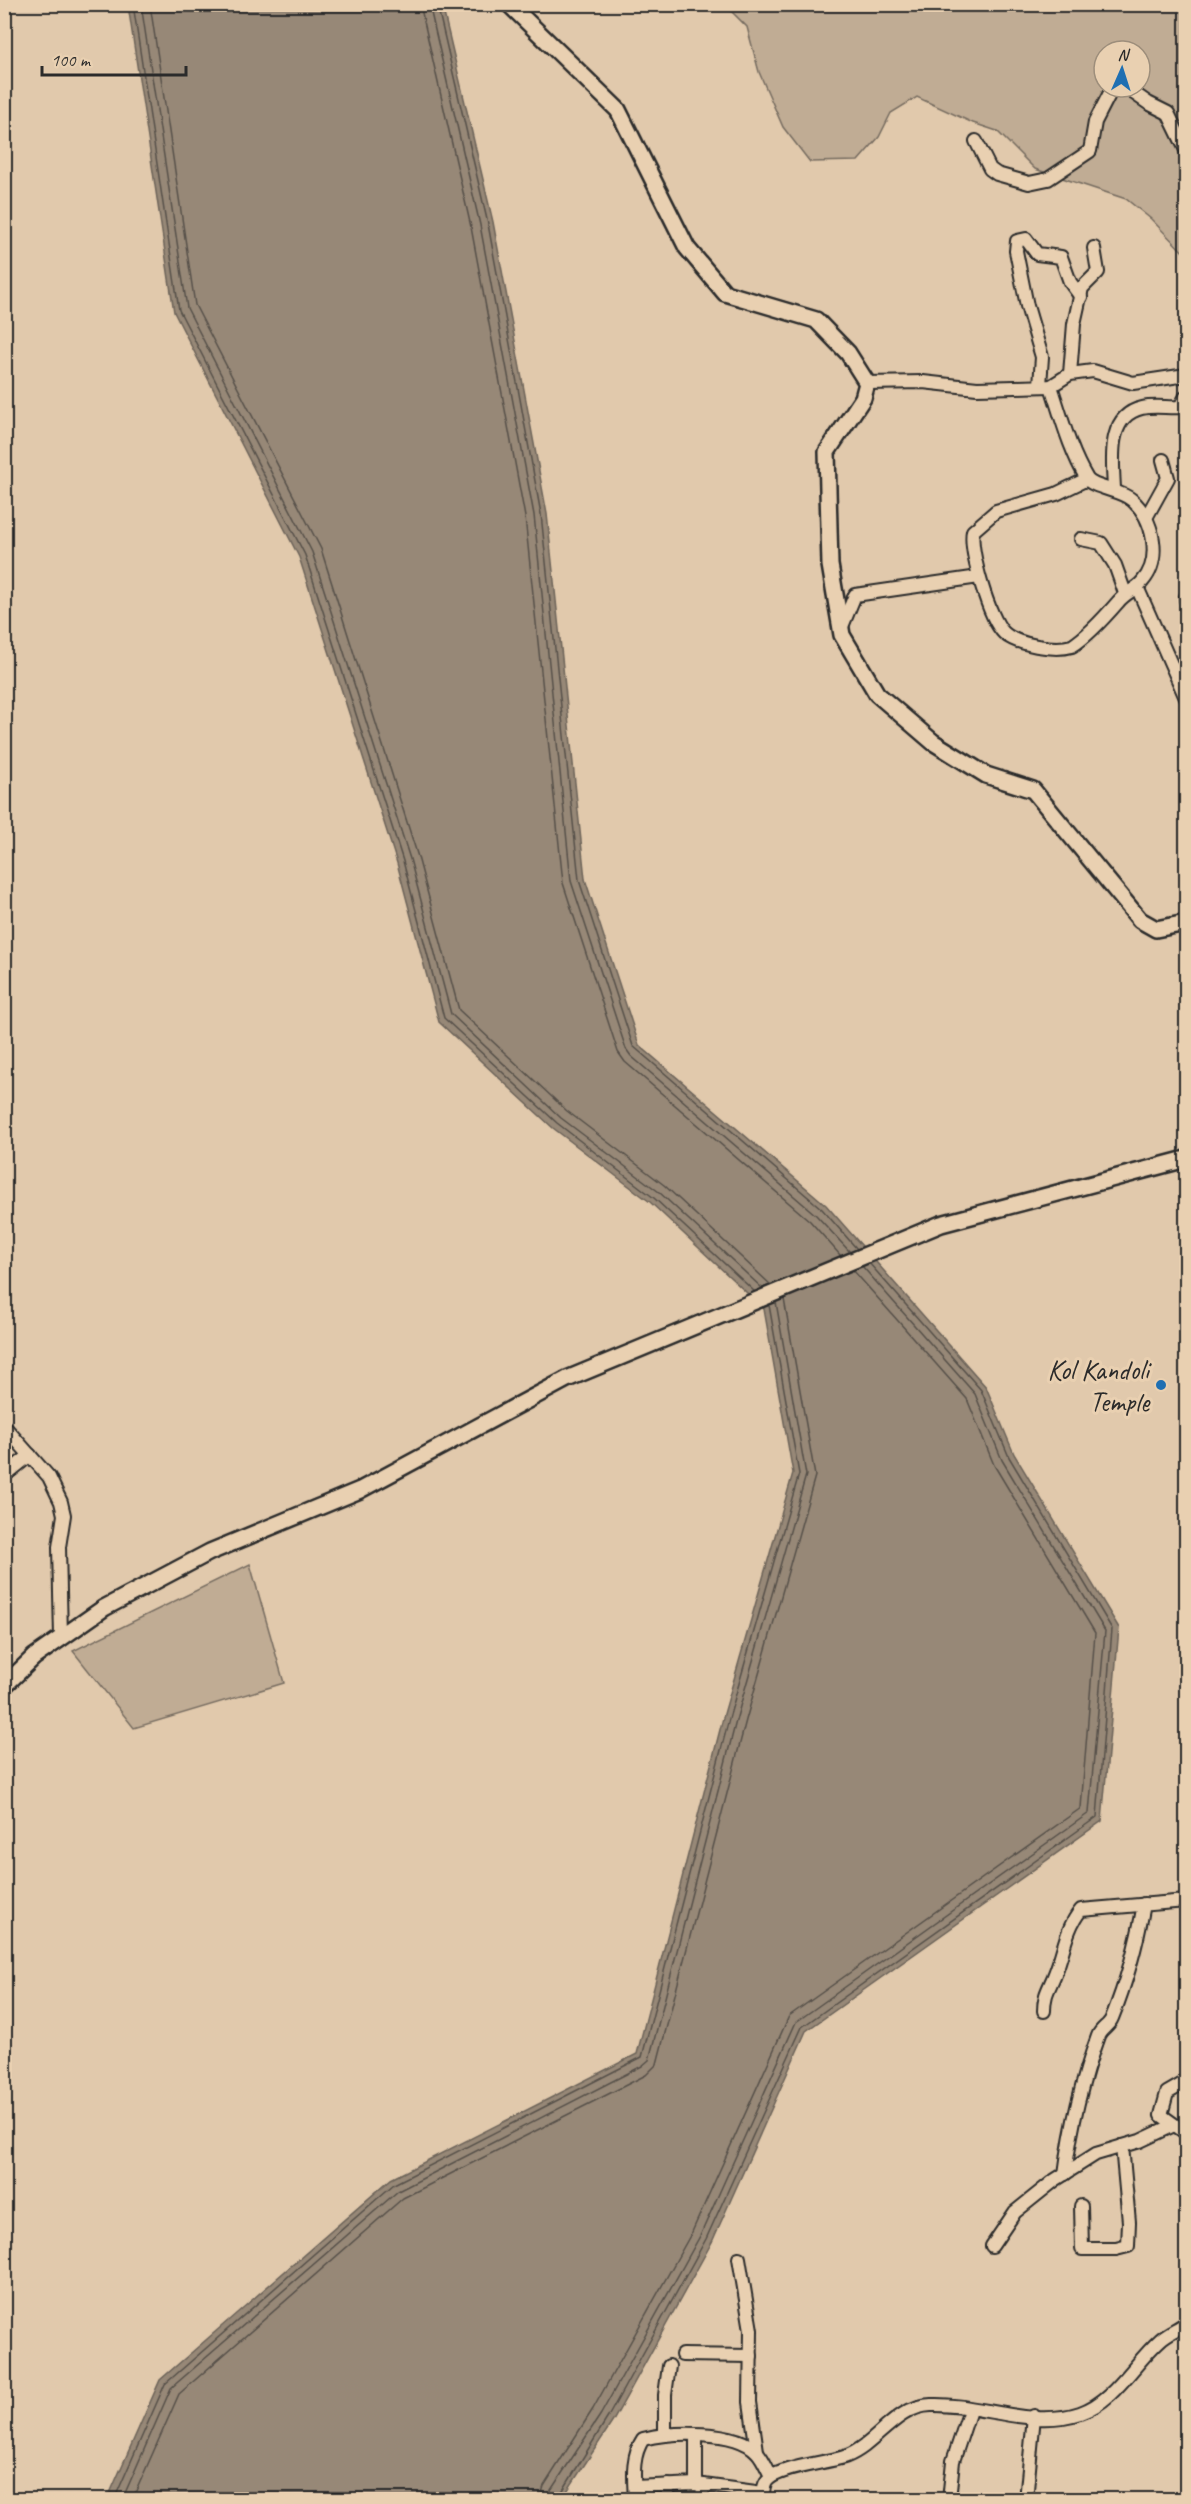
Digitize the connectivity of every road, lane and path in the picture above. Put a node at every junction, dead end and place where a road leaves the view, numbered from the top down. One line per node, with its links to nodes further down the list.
1 (509, 4): 10 (main road)
2 (1107, 99): 4 (street)
3 (1142, 99): 5 (street)
4 (976, 141)
5 (1186, 150)
6 (1094, 248): 7 (street)
7 (1081, 297): 8 (street); 11 (street)
8 (1070, 374): 9 (street); 11 (street)
9 (1186, 375)
10 (867, 383): 11 (street); 21 (main road)
11 (1045, 386): 14 (street)
12 (1186, 396): 15 (street)
13 (1163, 460): 16 (street)
14 (1088, 479): 15 (street); 18 (street)
15 (1114, 489): 16 (street)
16 (1147, 516): 19 (street)
17 (1081, 539): 20 (street)
18 (979, 577): 20 (street); 21 (street)
19 (1137, 587): 20 (street); 22 (street)
20 (1125, 593)
21 (841, 629): 23 (main road)
22 (1186, 698)
23 (1186, 922)
24 (1186, 1159): 28 (main road)
25 (4, 1426): 26 (street)
26 (30, 1455): 27 (street); 28 (street)
27 (4, 1476)
28 (61, 1637): 29 (main road)
29 (4, 1686)
30 (1186, 1900): 31 (street)
31 (1144, 1904): 32 (street); 37 (street)
32 (1044, 2012)
33 (1186, 2082): 34 (street)
34 (1174, 2125): 35 (street); 36 (street)
35 (1186, 2133)
36 (1122, 2146): 37 (street); 38 (street)
37 (1065, 2174): 39 (street)
38 (1081, 2206)
39 (992, 2246)
40 (739, 2258): 43 (street)
41 (1186, 2323): 46 (street)
42 (682, 2355): 43 (street)
43 (751, 2356): 49 (street)
44 (669, 2366): 47 (street)
45 (970, 2410): 46 (street); 50 (street); 57 (street)
46 (1034, 2416): 58 (street)
47 (665, 2435): 48 (street); 53 (street)
48 (696, 2435): 49 (street); 51 (street)
49 (757, 2451): 50 (street)
50 (771, 2476): 54 (street)
51 (700, 2484): 52 (street); 54 (street); 56 (street)
52 (668, 2485): 53 (street); 55 (street)
53 (635, 2493)
54 (763, 2496)
55 (668, 2499)
56 (702, 2499)
57 (949, 2499)
58 (1026, 2499)

